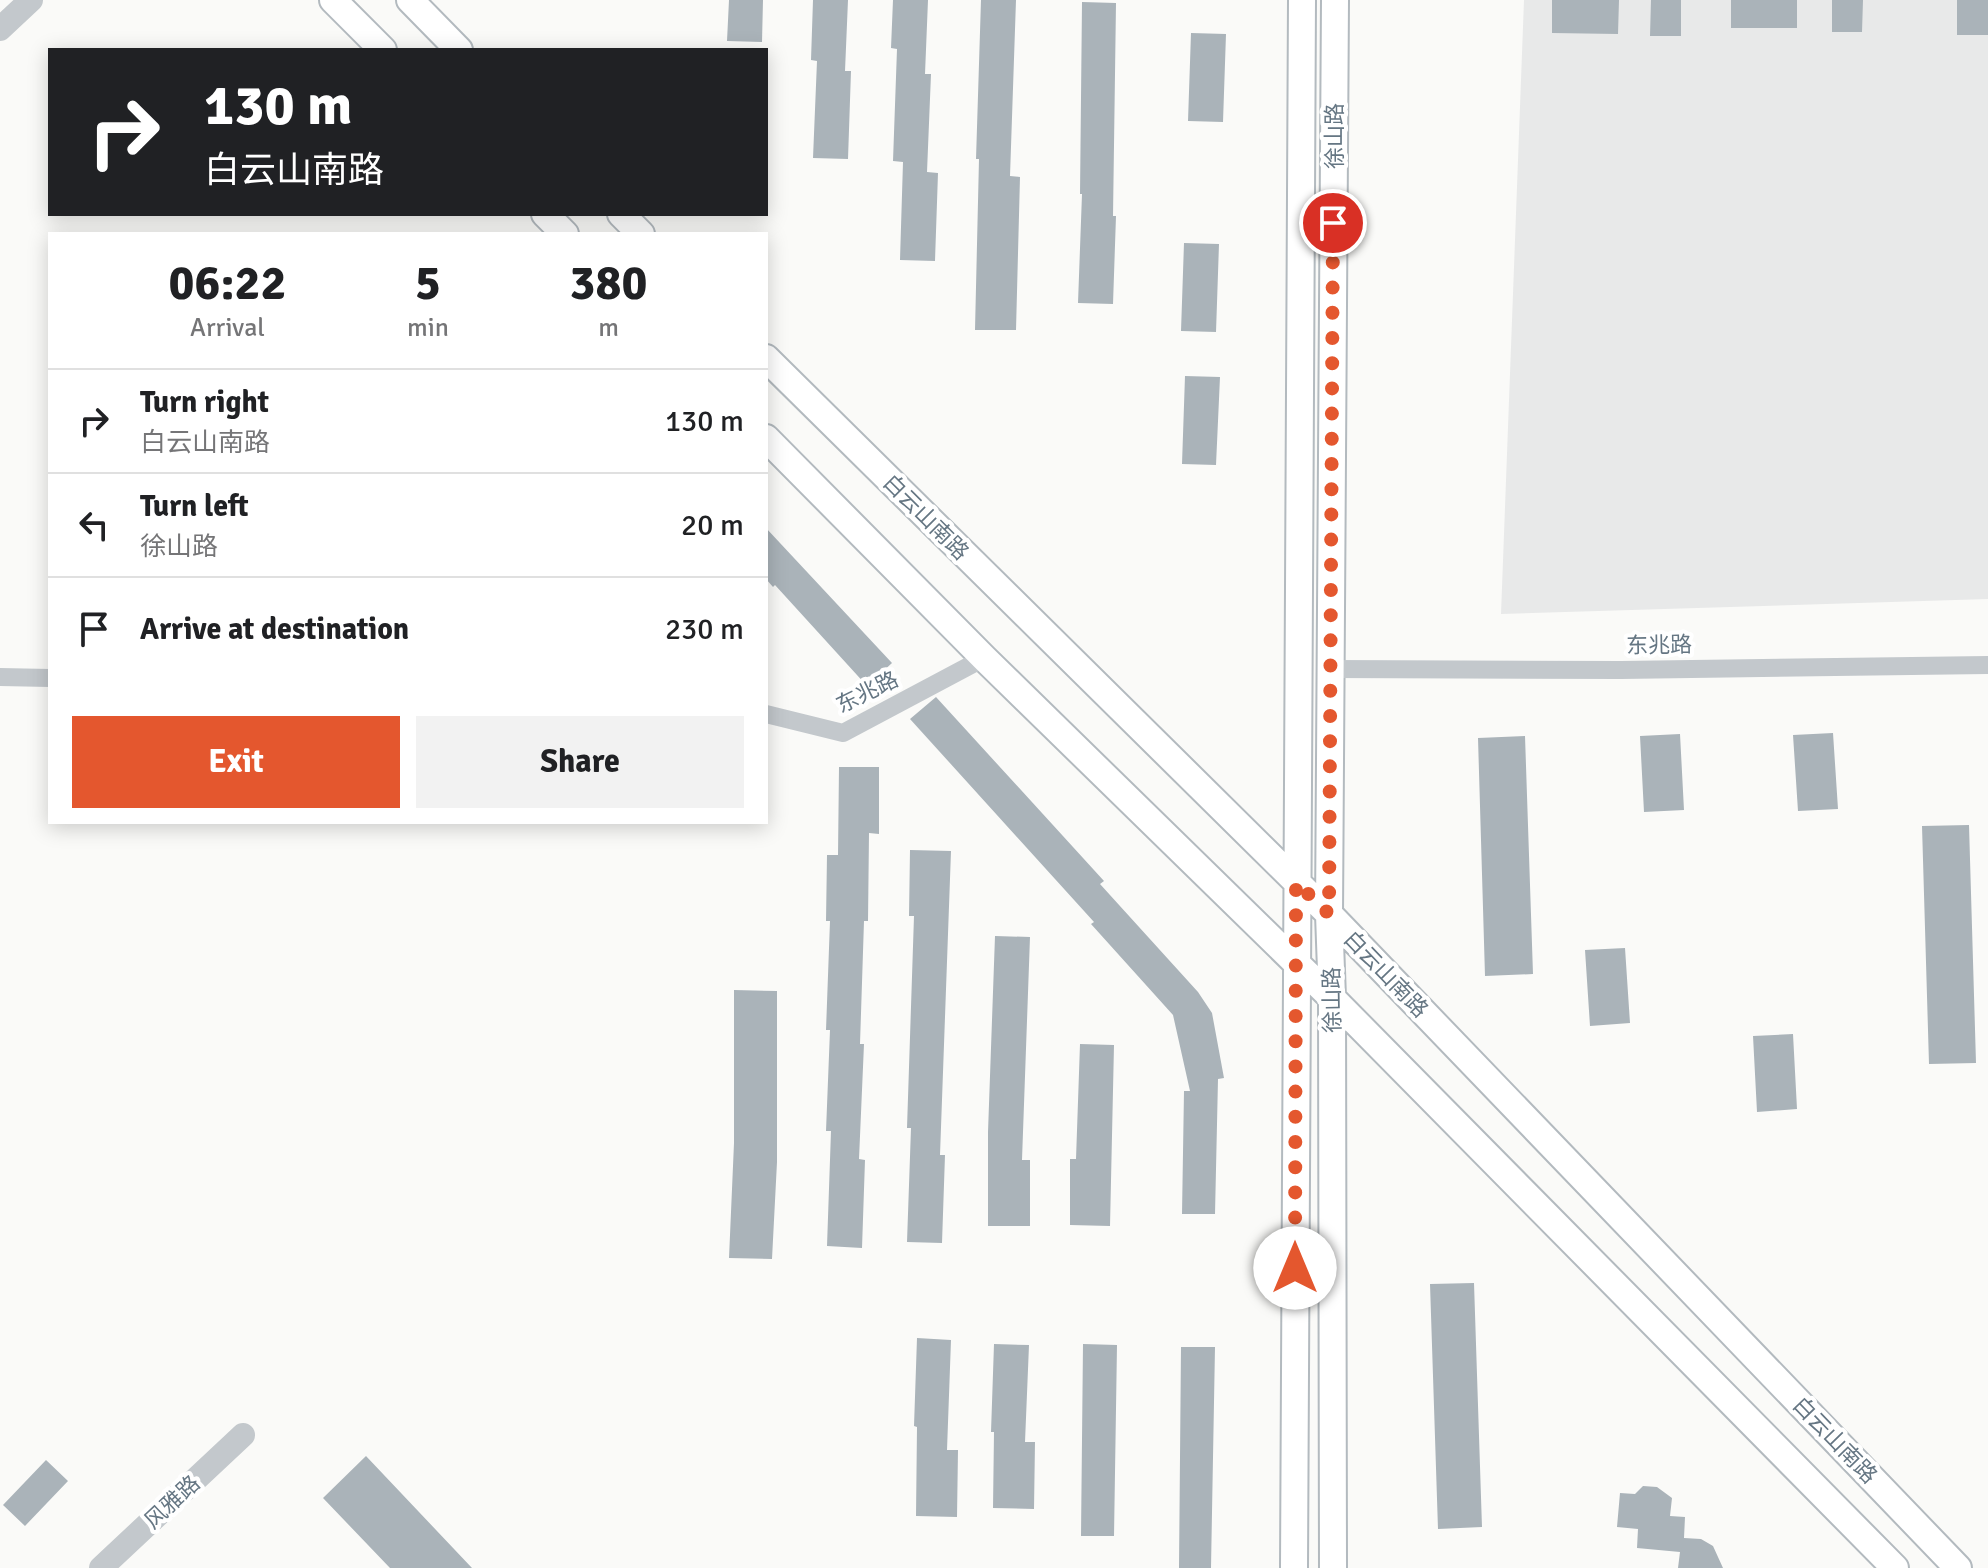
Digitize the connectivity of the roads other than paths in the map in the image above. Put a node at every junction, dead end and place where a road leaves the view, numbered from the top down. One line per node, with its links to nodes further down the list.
1 (31, 0): 6 (street)
2 (333, 0): 7 (main road)
3 (410, 0): 8 (main road)
4 (1302, 0): 17 (main road, 徐山路)
5 (1335, 0): 13 (main road, 徐山路)
6 (0, 29)
7 (381, 48)
8 (457, 48)
9 (768, 360): 17 (main road, 白云山南路)
10 (768, 440): 11 (main road)
11 (984, 658): 16 (street, 东兆路); 19 (main road)
12 (1988, 665): 13 (street, 东兆路)
13 (1330, 669): 18 (main road, 徐山路)
14 (0, 677): 15 (street)
15 (48, 678)
16 (768, 714)
17 (1296, 882): 18 (main road, 白云山南路); 19 (main road, 徐山路)
18 (1329, 914): 20 (main road, 徐山路); 26 (main road, 白云山南路)
19 (1296, 962): 20 (main road); 23 (main road, 徐山路)
20 (1332, 998): 24 (main road, 徐山路); 25 (main road)
21 (243, 1435): 22 (street, 风雅路)
22 (101, 1568)
23 (1294, 1568)
24 (1333, 1568)
25 (1895, 1568)
26 (1958, 1568)

